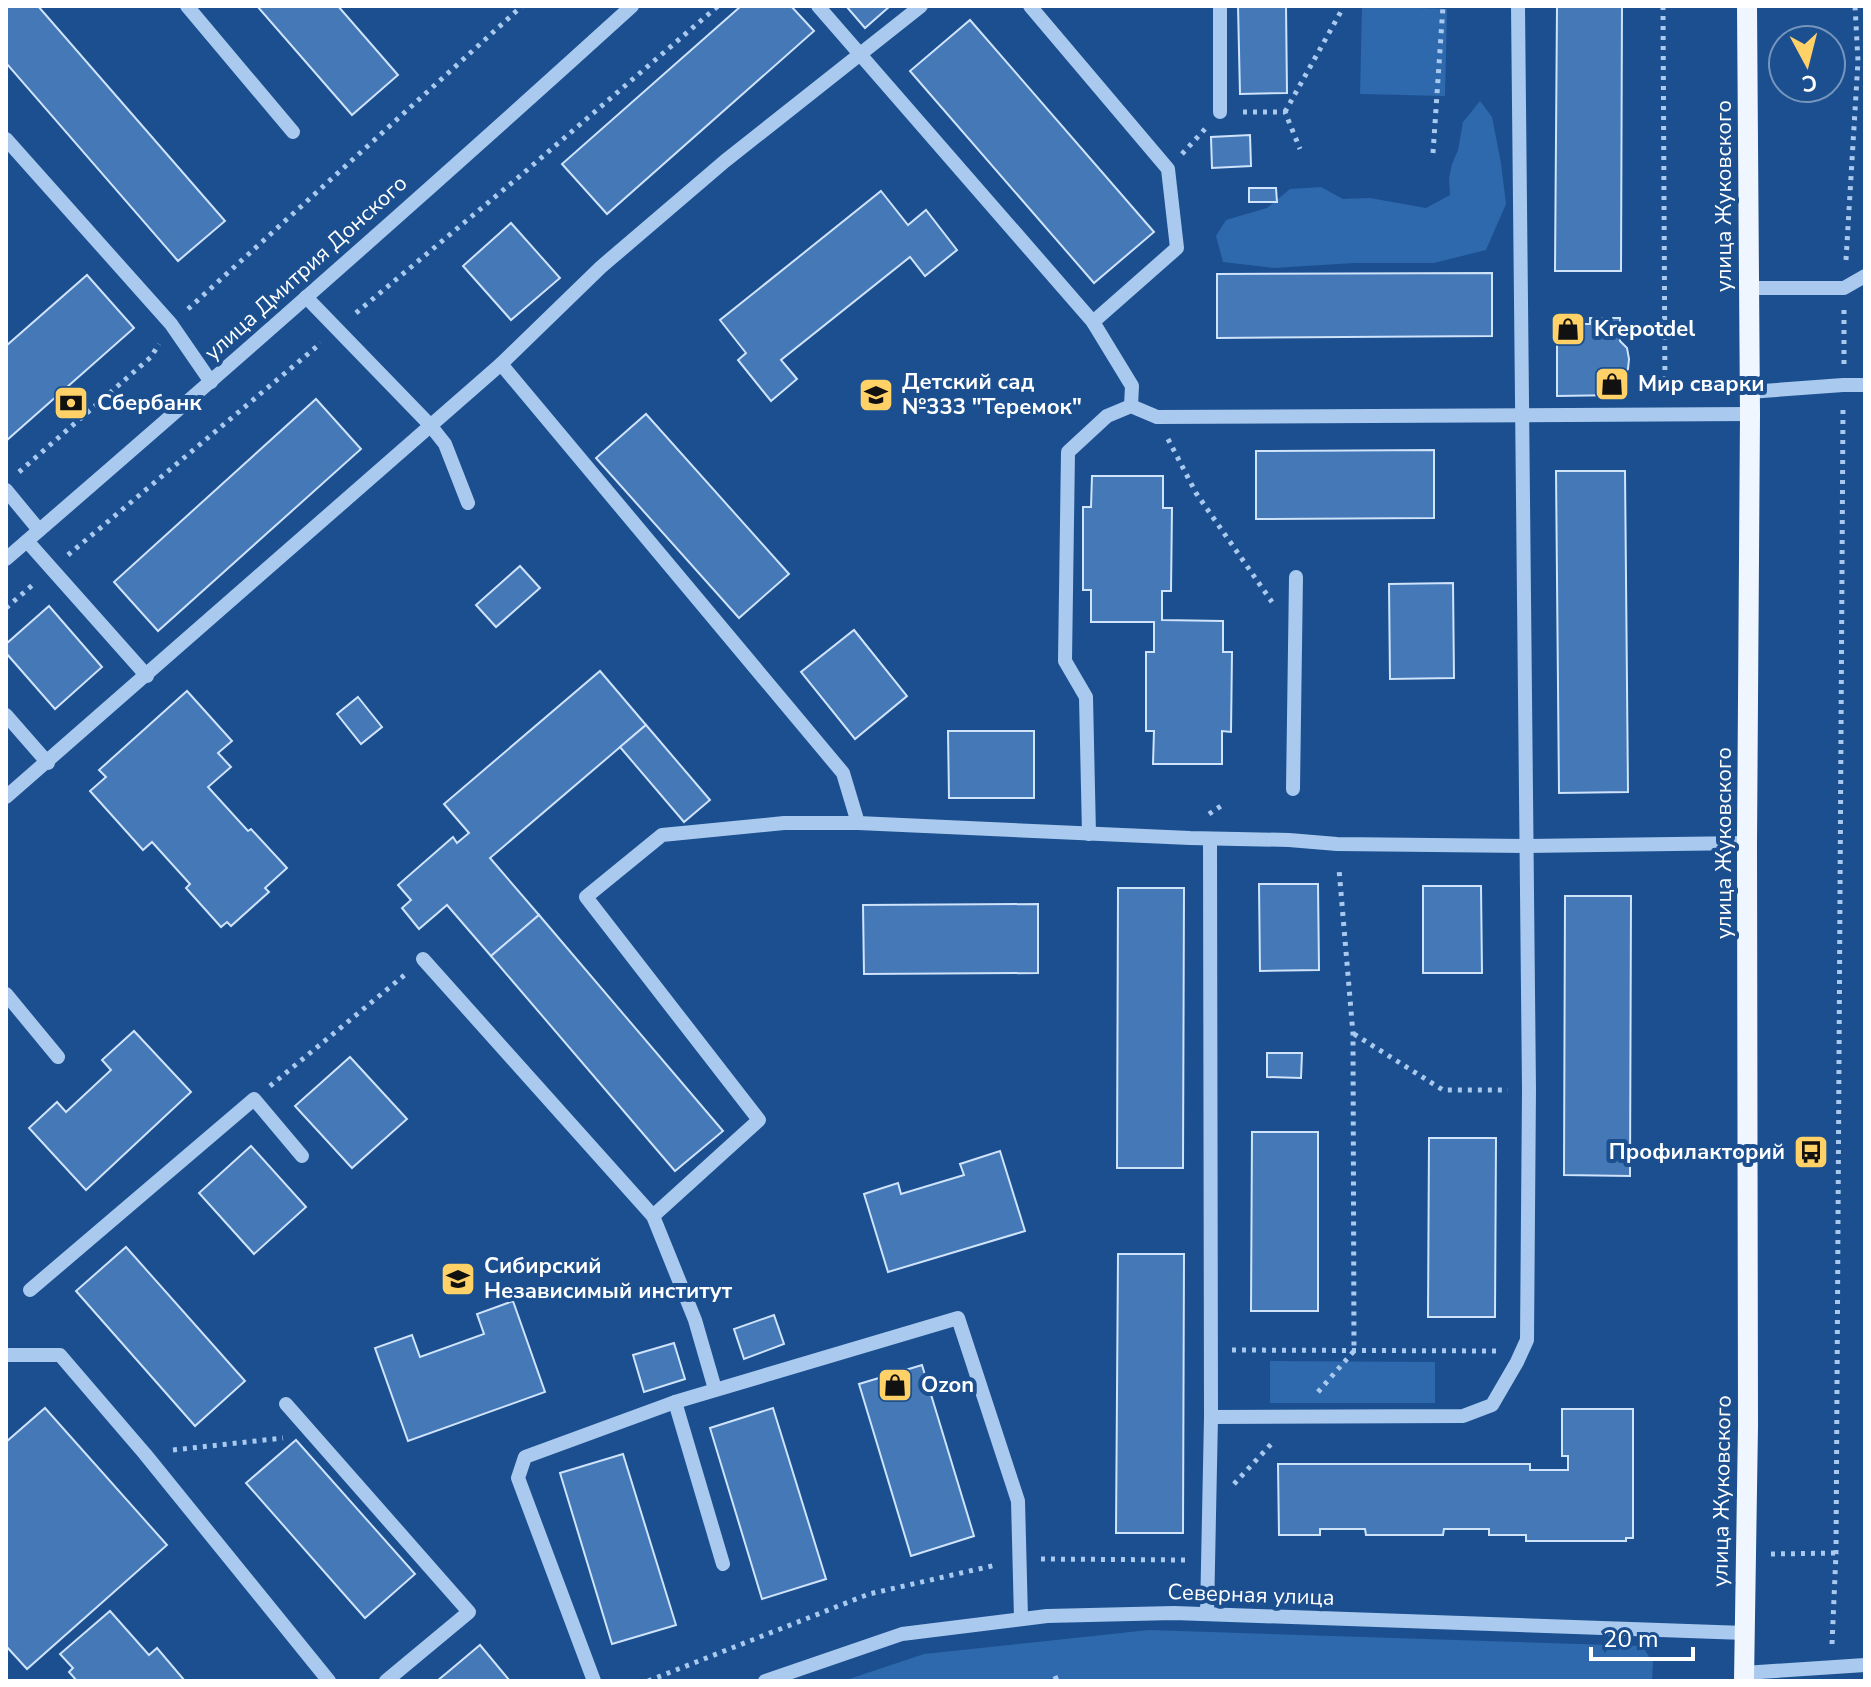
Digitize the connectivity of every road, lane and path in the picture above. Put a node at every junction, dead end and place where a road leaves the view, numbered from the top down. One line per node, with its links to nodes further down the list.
1 (187, 6): 18 (street)
2 (522, 6): 28 (path)
3 (632, 6): 26 (street, улица Дмитрия Донского)
4 (718, 6): 29 (path)
5 (818, 6): 15 (street)
6 (921, 6): 15 (street)
7 (1030, 6): 22 (street)
8 (1220, 6): 16 (street)
9 (1344, 6): 17 (path)
10 (1443, 6): 21 (path)
11 (1518, 6): 38 (street)
12 (1663, 6): 36 (path)
13 (1747, 6): 24 (main road, улица Жуковского)
14 (1855, 6): 25 (path)
15 (859, 55): 27 (street); 30 (street)
16 (1220, 112): 17 (path); 22 (path)
17 (1285, 112): 20 (path)
18 (293, 132)
19 (6, 139): 28 (street)
20 (1300, 149)
21 (1433, 153)
22 (1168, 169): 27 (street)
23 (1865, 276): 25 (street)
24 (1749, 288): 25 (street); 34 (main road, улица Жуковского)
25 (1844, 288): 32 (path)
26 (306, 297): 29 (street); 31 (street, улица Дмитрия Донского)
27 (1093, 322): 35 (street)
28 (171, 324): 31 (street); 41 (path)
29 (337, 329): 40 (street); 47 (path)
30 (501, 364): 40 (street); 56 (street)
31 (211, 382): 44 (street, улица Дмитрия Донского)
32 (1843, 385): 33 (street); 34 (street); 81 (path)
33 (1865, 385)
34 (1749, 392): 37 (main road, улица Жуковского)
35 (1131, 406): 39 (street); 57 (street)
36 (1665, 413): 37 (street); 38 (street)
37 (1750, 414): 59 (main road, улица Жуковского)
38 (1523, 415): 39 (street); 61 (street)
39 (1157, 417): 50 (path)
40 (430, 425): 43 (street); 51 (street)
41 (17, 473)
42 (6, 490): 44 (street)
43 (468, 503)
44 (39, 530): 45 (street, улица Дмитрия Донского)
45 (27, 541): 46 (street, улица Дмитрия Донского); 47 (street)
46 (6, 559)
47 (52, 568): 49 (path); 51 (street)
48 (1296, 577): 50 (street)
49 (6, 608)
50 (1295, 635): 54 (street)
51 (147, 676): 53 (street)
52 (6, 715): 53 (street)
53 (48, 763): 55 (street)
54 (1293, 789)
55 (6, 797)
56 (858, 823): 57 (street); 69 (street)
57 (1089, 834): 58 (street)
58 (1210, 839): 60 (street); 71 (street)
59 (1747, 843): 61 (street); 82 (main road, улица Жуковского)
60 (1337, 844): 61 (street); 64 (path)
61 (1526, 846): 66 (street)
62 (423, 959): 67 (path); 69 (street)
63 (6, 994): 65 (street)
64 (1353, 1034): 66 (path); 72 (path)
65 (58, 1057)
66 (1529, 1089): 73 (street)
67 (254, 1099): 68 (street); 70 (street)
68 (302, 1156)
69 (653, 1216): 75 (street)
70 (30, 1290)
71 (1211, 1350): 72 (path); 78 (street)
72 (1354, 1351): 73 (path)
73 (1522, 1351): 78 (street)
74 (6, 1355): 80 (street)
75 (715, 1389): 76 (street); 83 (street)
76 (675, 1402): 85 (street); 94 (street)
77 (286, 1404): 79 (street)
78 (1211, 1417): 84 (street)
79 (313, 1435): 80 (path); 93 (street)
80 (145, 1454): 92 (street)
81 (1836, 1553): 82 (path); 90 (path)
82 (1746, 1554): 88 (main road, улица Жуковского)
83 (1020, 1559): 84 (path); 87 (street); 95 (path)
84 (1208, 1560): 86 (street)
85 (723, 1564)
86 (1207, 1614): 87 (street, Северная улица); 88 (street, Северная улица)
87 (1021, 1618): 96 (street, Северная улица)
88 (1745, 1633): 91 (main road, улица Жуковского)
89 (1865, 1665): 90 (street)
90 (1831, 1666): 91 (street)
91 (1744, 1677)
92 (329, 1681)
93 (386, 1681)
94 (594, 1681)
95 (648, 1681)
96 (765, 1681)

